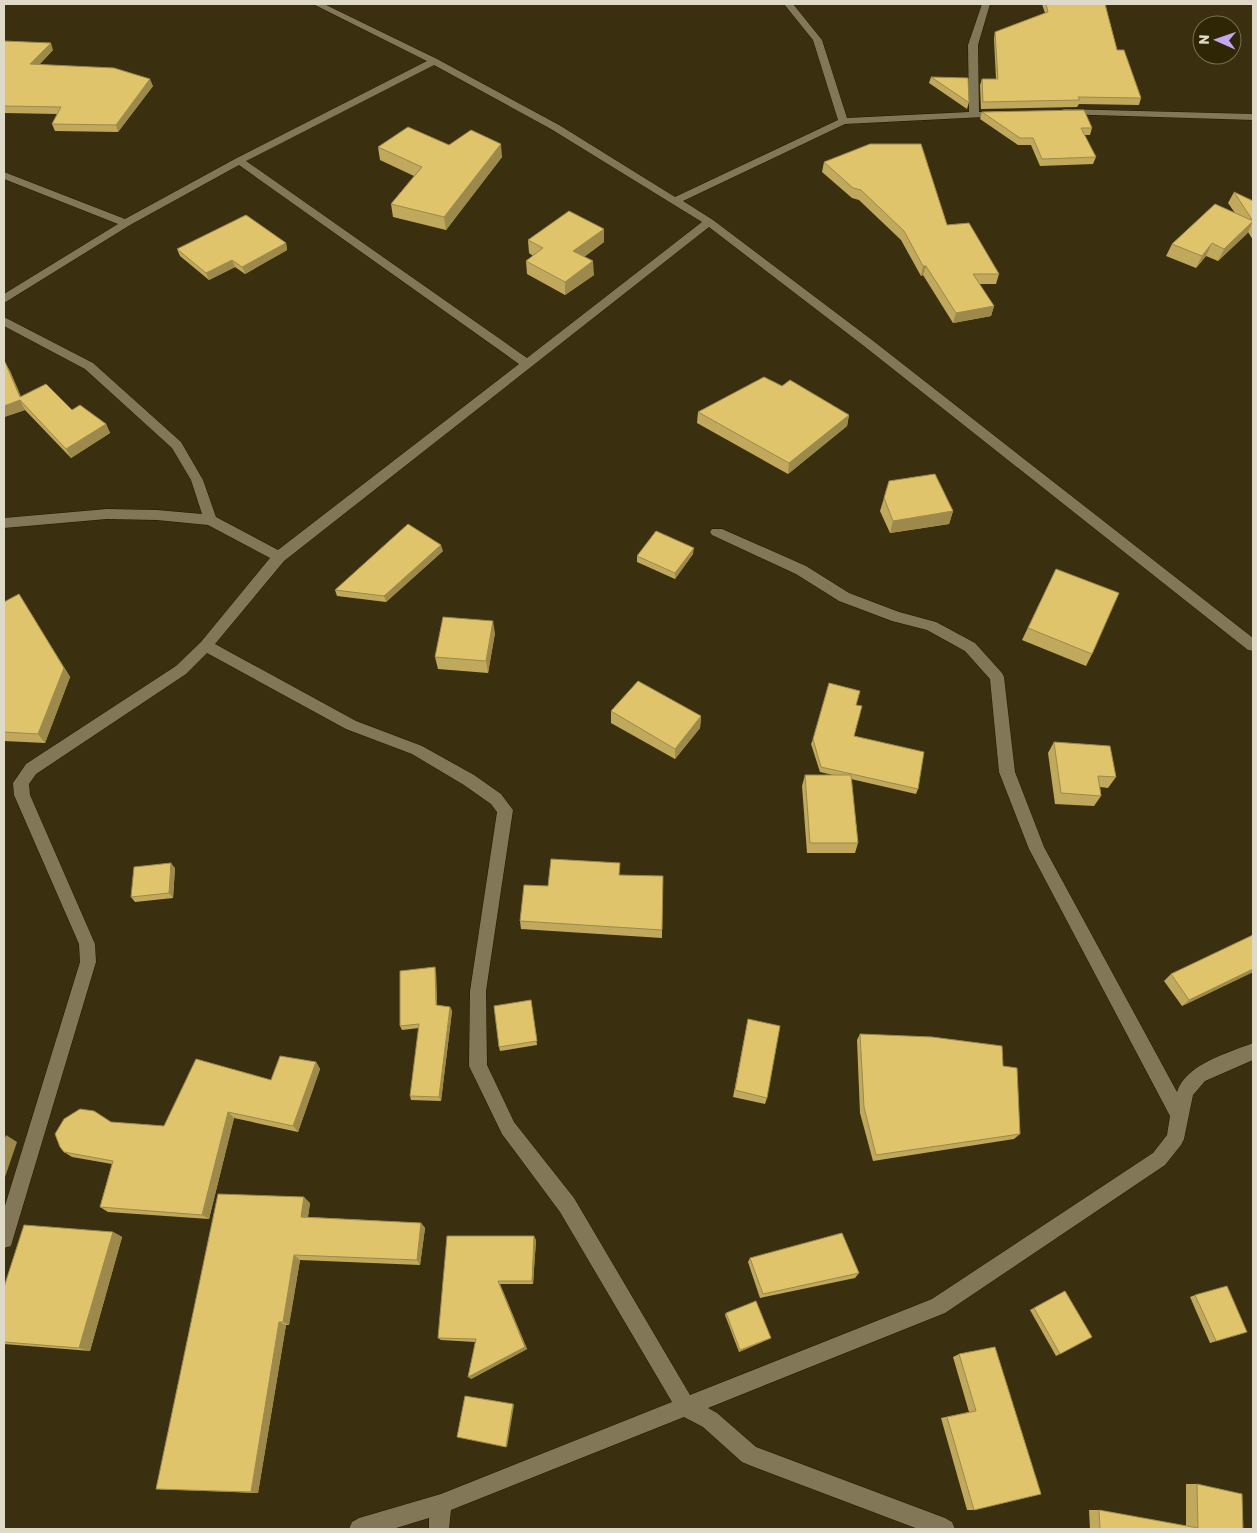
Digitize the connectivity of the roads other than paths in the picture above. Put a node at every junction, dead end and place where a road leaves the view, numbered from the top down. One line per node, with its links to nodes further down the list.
1 (317, 4): 4 (street)
2 (788, 4): 9 (street)
3 (986, 4): 7 (street)
4 (434, 61): 10 (street); 12 (street)
5 (1014, 113): 7 (street)
6 (1053, 113): 8 (street)
7 (974, 114): 9 (street)
8 (1253, 117)
9 (843, 121): 12 (street)
10 (239, 161): 14 (street); 17 (street)
11 (4, 176): 14 (street)
12 (675, 201): 13 (street)
13 (709, 222): 17 (street); 23 (street)
14 (126, 223): 15 (street)
15 (4, 299)
16 (4, 321): 18 (street)
17 (528, 364): 21 (street)
18 (210, 520): 19 (street); 21 (street)
19 (4, 523)
20 (717, 532): 25 (street)
21 (278, 557): 22 (street)
22 (206, 646): 26 (street); 27 (street)
23 (1253, 646)
24 (1253, 1051): 25 (street)
25 (1179, 1115): 27 (street)
26 (4, 1239)
27 (686, 1407): 28 (street); 31 (street)
28 (441, 1504): 29 (street); 30 (street)
29 (359, 1529)
30 (439, 1529)
31 (945, 1529)

